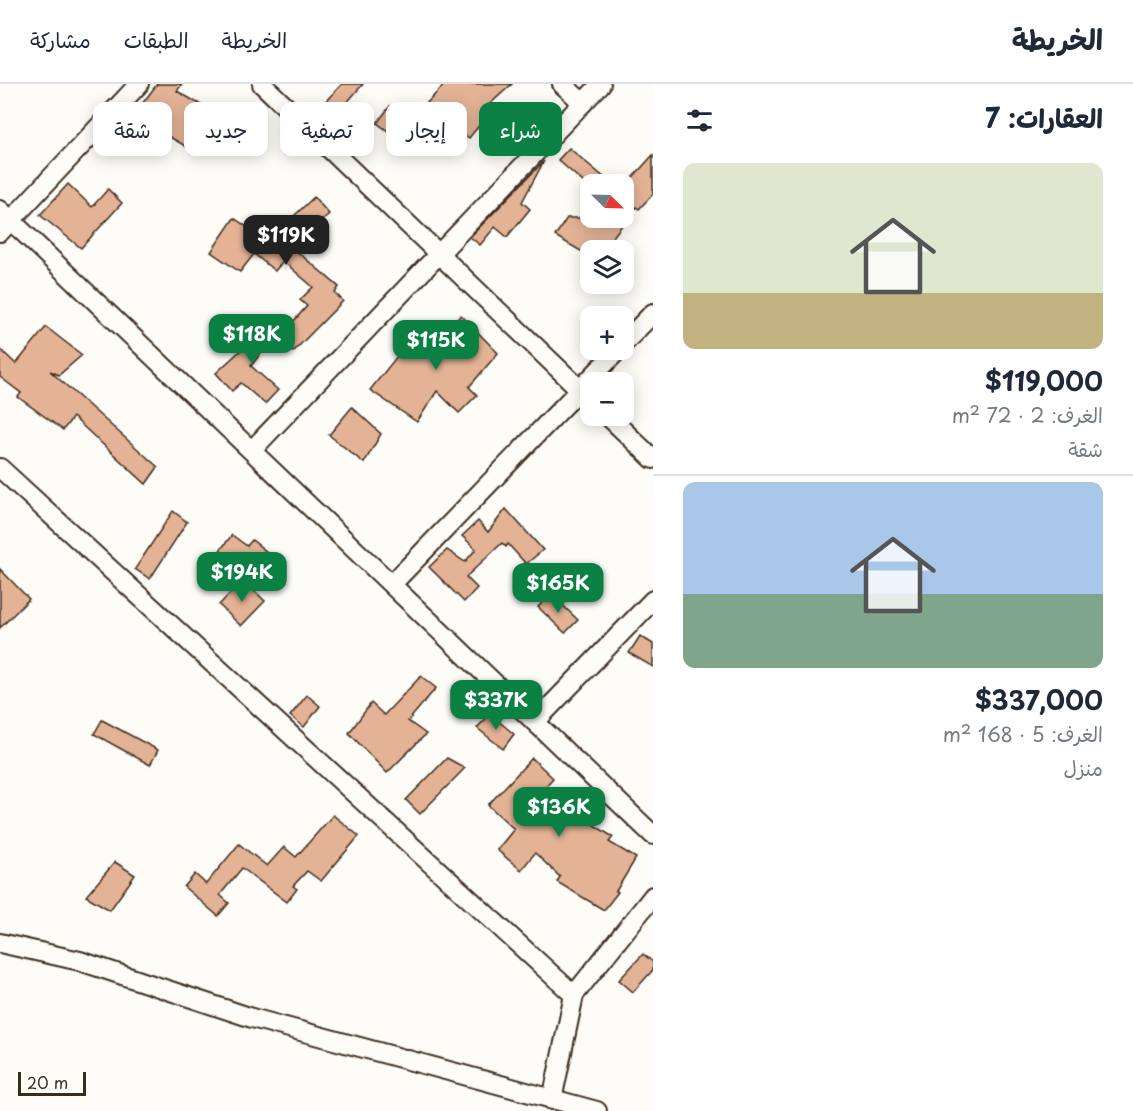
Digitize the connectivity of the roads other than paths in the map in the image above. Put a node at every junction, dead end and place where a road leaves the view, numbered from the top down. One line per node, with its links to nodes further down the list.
1 (140, 84): 6 (street)
2 (262, 84): 7 (street)
3 (562, 84): 5 (street)
4 (601, 84): 5 (street)
5 (583, 103): 7 (street)
6 (4, 221): 13 (street)
7 (439, 254): 10 (street); 13 (street)
8 (653, 314): 9 (street)
9 (634, 334)
10 (580, 389)
11 (580, 399): 16 (street)
12 (618, 426): 14 (street)
13 (252, 450): 16 (street)
14 (653, 459)
15 (0, 468): 22 (street)
16 (392, 584): 18 (street)
17 (653, 600): 18 (street)
18 (535, 722): 19 (street)
19 (653, 835)
20 (653, 896): 22 (street)
21 (0, 943): 23 (street)
22 (574, 995): 23 (street)
23 (552, 1100): 24 (street)
24 (597, 1111)

